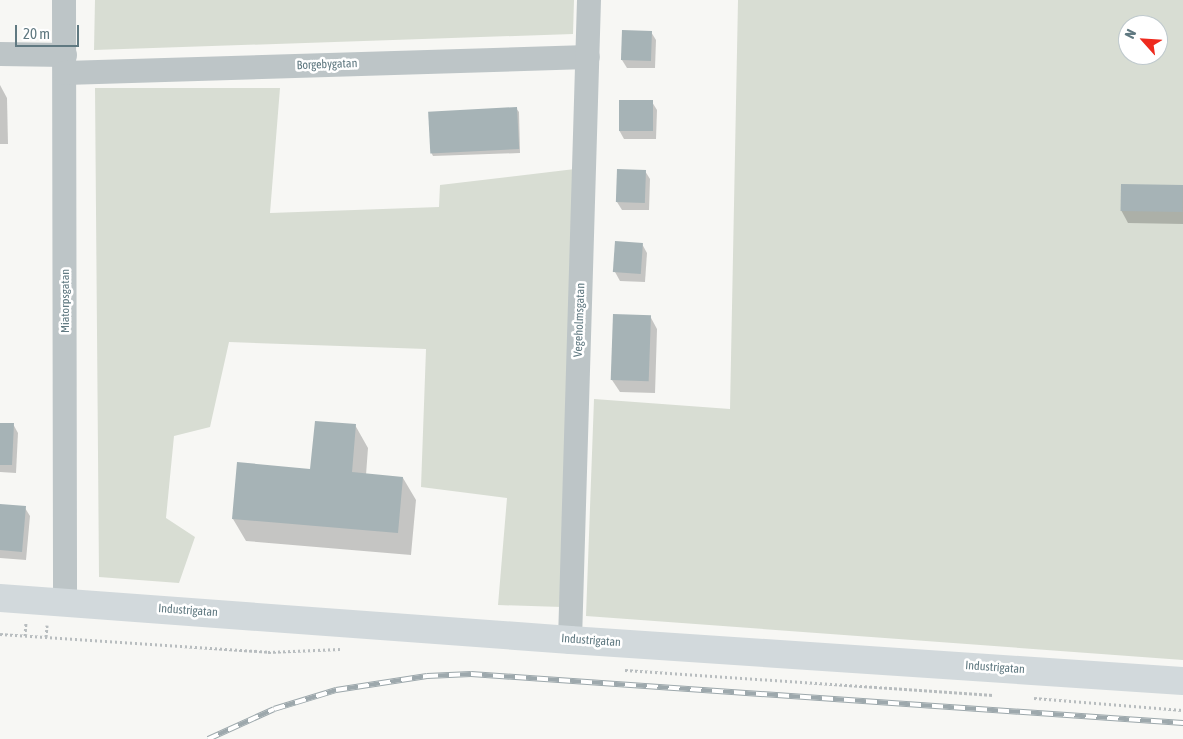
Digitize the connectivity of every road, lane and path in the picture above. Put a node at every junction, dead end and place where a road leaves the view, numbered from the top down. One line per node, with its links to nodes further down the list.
1 (64, 0): 5 (street, Miatorpsgatan)
2 (589, 0): 4 (street, Vegeholmsgatan)
3 (0, 54): 5 (street, Borgebygatan)
4 (588, 57): 5 (street, Borgebygatan); 9 (street, Vegeholmsgatan)
5 (65, 64): 7 (street, Miatorpsgatan)
6 (0, 598): 7 (street, Industrigatan)
7 (65, 602): 9 (street, Industrigatan)
8 (0, 634): 10 (path)
9 (570, 640): 12 (street, Industrigatan)
10 (343, 650)
11 (616, 670): 13 (path)
12 (1183, 681)
13 (998, 695)
14 (1027, 697): 15 (path)
15 (1183, 710)

